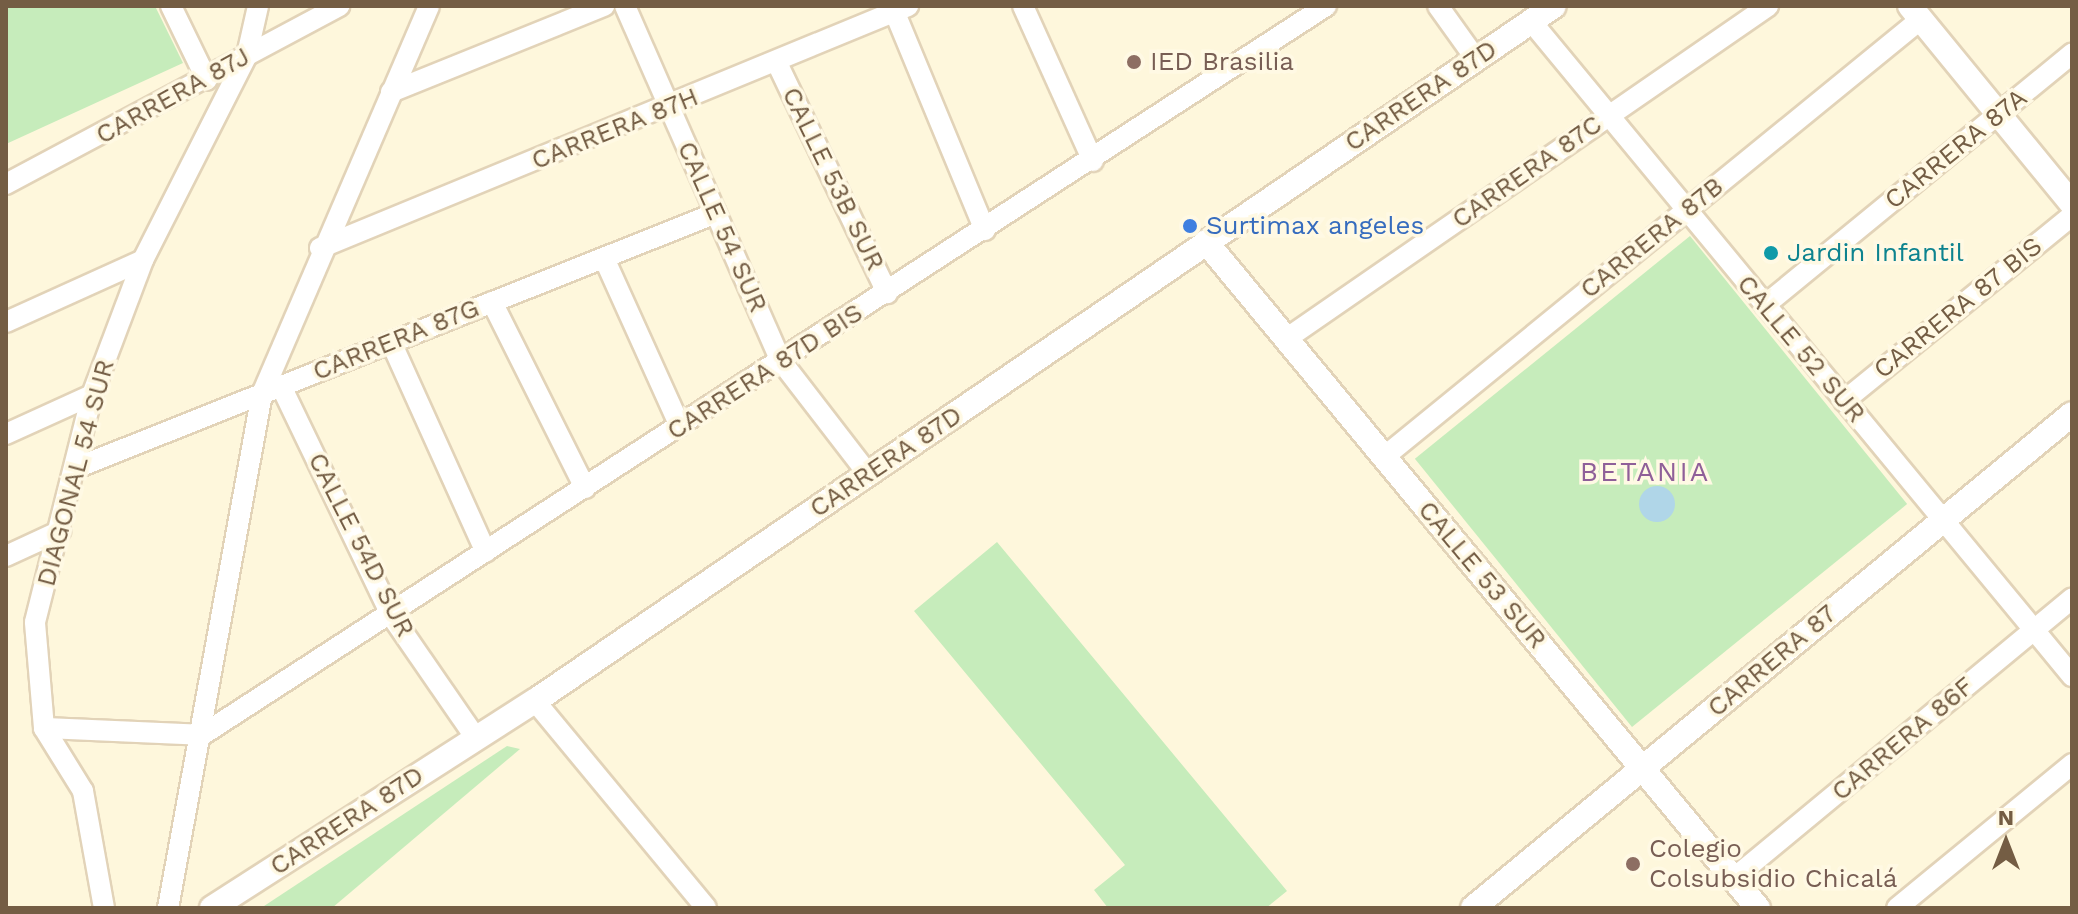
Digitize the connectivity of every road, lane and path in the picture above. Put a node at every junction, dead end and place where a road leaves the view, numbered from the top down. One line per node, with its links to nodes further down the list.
1 (171, 6): 19 (street)
2 (258, 6): 16 (street, DIAGONAL 54 SUR)
3 (340, 6): 16 (street, CARRERA 87J)
4 (429, 6): 20 (street)
5 (604, 6): 20 (street)
6 (625, 6): 21 (street, CALLE 54 SUR)
7 (1023, 6): 24 (street)
8 (1326, 6): 24 (street, CARRERA 87D BIS)
9 (1438, 6): 17 (street)
10 (1554, 6): 14 (street, CARRERA 87D)
11 (1768, 6): 23 (street, CARRERA 87C)
12 (901, 9): 18 (street, CARRERA 87H); 30 (street)
13 (1916, 12): 22 (street); 27 (street, CARRERA 87B)
14 (1531, 21): 17 (street, CARRERA 87D); 23 (street, CALLE 52 SUR)
15 (2072, 54): 22 (street, CARRERA 87A)
16 (247, 55): 19 (street, CARRERA 87J); 34 (street, DIAGONAL 54 SUR)
17 (1476, 59): 31 (street, CARRERA 87D)
18 (778, 65): 21 (street, CARRERA 87H); 35 (street, CALLE 53B SUR)
19 (207, 80): 25 (street, CARRERA 87J)
20 (391, 92): 32 (street)
21 (669, 106): 28 (street, CALLE 54 SUR); 32 (street, CARRERA 87H)
22 (1999, 114): 26 (street); 37 (street, CARRERA 87A)
23 (1609, 116): 27 (street, CALLE 52 SUR); 39 (street, CARRERA 87C)
24 (1093, 161): 30 (street, CARRERA 87D BIS)
25 (6, 184)
26 (2072, 204)
27 (1687, 210): 37 (street, CALLE 52 SUR); 49 (street, CARRERA 87B)
28 (716, 213): 33 (street, CARRERA 87G); 41 (street, CALLE 54 SUR)
29 (2072, 216): 45 (street, CARRERA 87 BIS)
30 (985, 230): 35 (street, CARRERA 87D BIS)
31 (1206, 242): 39 (street, CALLE 53 SUR); 51 (street, CARRERA 87D)
32 (320, 248): 43 (street)
33 (604, 258): 36 (street, CARRERA 87G); 47 (street)
34 (143, 260): 38 (street); 44 (street, DIAGONAL 54 SUR)
35 (887, 293): 41 (street, CARRERA 87D BIS)
36 (492, 302): 40 (street, CARRERA 87G); 52 (street)
37 (1765, 305): 45 (street, CALLE 52 SUR)
38 (6, 322)
39 (1286, 339): 49 (street, CALLE 53 SUR)
40 (391, 342): 42 (street, CARRERA 87G); 55 (street)
41 (781, 361): 47 (street, CARRERA 87D BIS); 51 (street, CALLE 54 SUR)
42 (281, 386): 43 (street, CARRERA 87G); 58 (street, CALLE 54D SUR)
43 (262, 394): 50 (street, CARRERA 87G); 63 (street)
44 (92, 395): 48 (street); 50 (street, DIAGONAL 54 SUR)
45 (1844, 401): 53 (street, CALLE 52 SUR)
46 (2072, 414): 53 (street, CARRERA 87)
47 (680, 426): 52 (street, CARRERA 87D BIS)
48 (6, 434)
49 (1384, 457): 66 (street, CALLE 53 SUR)
50 (76, 468): 54 (street, DIAGONAL 54 SUR)
51 (868, 474): 61 (street, CARRERA 87D)
52 (585, 488): 55 (street, CARRERA 87D BIS)
53 (1943, 520): 59 (street, CALLE 52 SUR); 66 (street, CARRERA 87)
54 (60, 531): 56 (street); 62 (street, DIAGONAL 54 SUR)
55 (486, 552): 58 (street, CARRERA 87D BIS)
56 (6, 556)
57 (2072, 599): 59 (street, CARRERA 86F)
58 (391, 615): 63 (street, CARRERA 87D BIS); 64 (street, CALLE 54D SUR)
59 (2034, 631): 60 (street, CALLE 52 SUR); 67 (street, CARRERA 86F)
60 (2072, 676)
61 (535, 701): 64 (street, CARRERA 87D); 71 (street)
62 (44, 728): 63 (street); 68 (street, DIAGONAL 54 SUR)
63 (202, 735): 69 (street)
64 (476, 738): 70 (street, CARRERA 87D)
65 (2072, 764): 74 (street)
66 (1642, 768): 67 (street, CALLE 53 SUR); 72 (street, CARRERA 87)
67 (1733, 879): 73 (street, CALLE 53 SUR)
68 (104, 908)
69 (168, 908)
70 (212, 908)
71 (706, 908)
72 (1473, 908)
73 (1758, 908)
74 (1897, 908)

